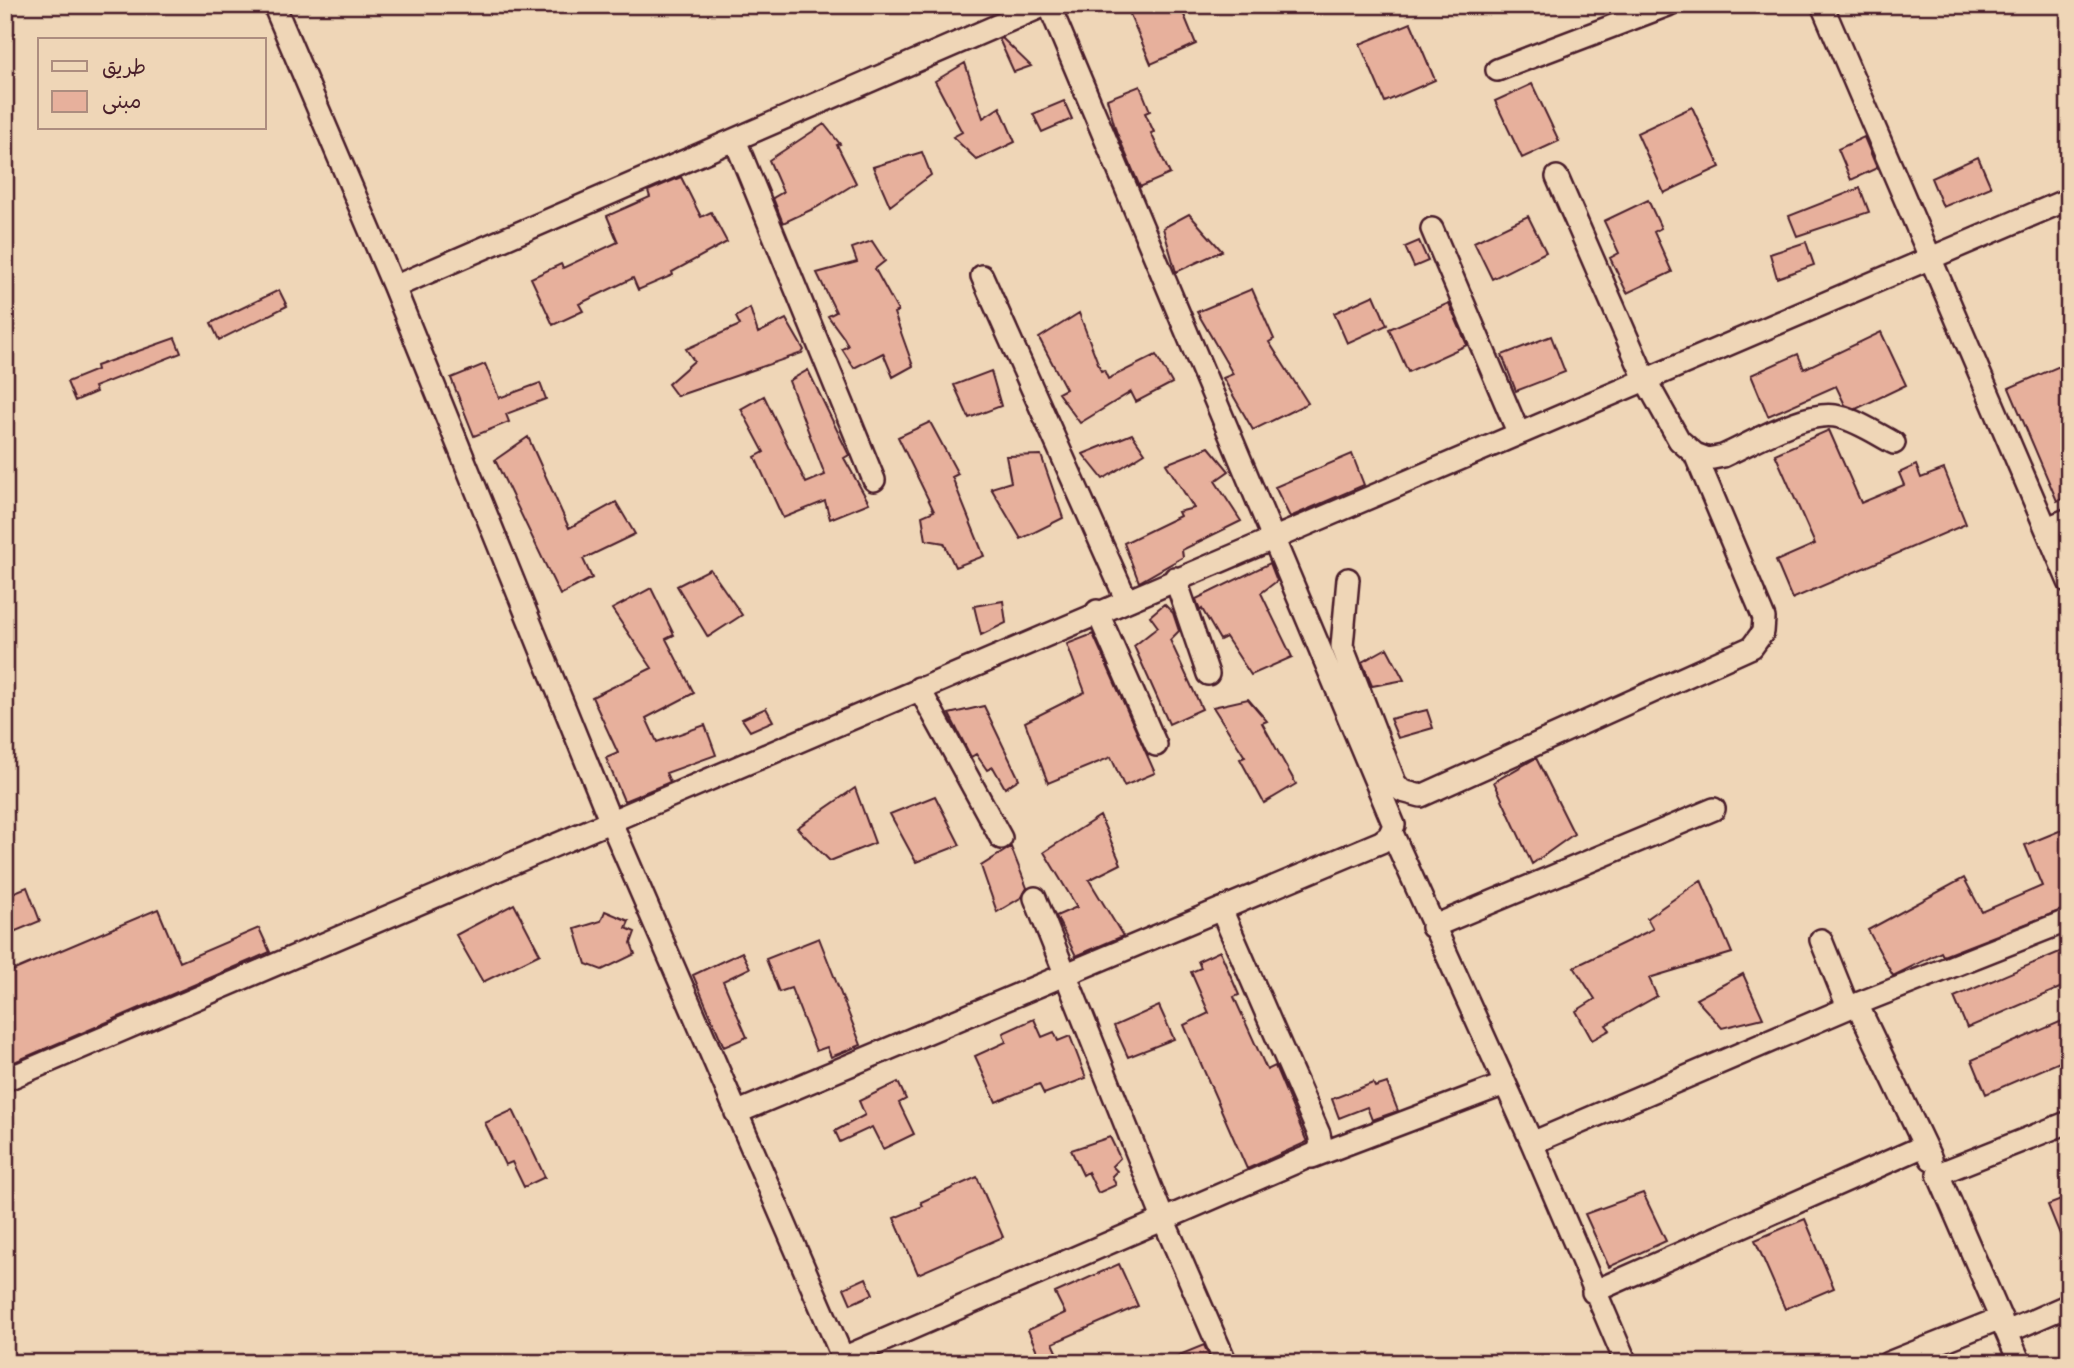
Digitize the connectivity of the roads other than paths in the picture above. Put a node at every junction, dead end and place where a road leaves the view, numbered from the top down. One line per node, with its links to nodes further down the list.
1 (274, 5): 12 (street)
2 (1047, 5): 6 (street); 20 (street)
3 (1668, 5): 5 (street)
4 (1822, 5): 10 (street)
5 (1497, 70)
6 (735, 140): 12 (street); 17 (street)
7 (1557, 177): 13 (street)
8 (2069, 199): 10 (street)
9 (1432, 229): 14 (street)
10 (1932, 257): 13 (street); 19 (street)
11 (982, 276): 24 (street)
12 (394, 287): 30 (street)
13 (1645, 379): 14 (street); 16 (street)
14 (1518, 432): 20 (street)
15 (1894, 443): 16 (street)
16 (1695, 454): 22 (street)
17 (874, 480)
18 (2069, 519): 19 (street)
19 (2047, 528): 23 (street)
20 (1273, 536): 21 (street); 31 (street)
21 (1175, 578): 24 (street); 26 (street)
22 (1348, 579)
23 (2069, 582)
24 (1126, 599): 25 (street)
25 (1097, 611): 27 (street); 28 (street)
26 (1208, 674)
27 (919, 688): 30 (street); 32 (street)
28 (1156, 745)
29 (1714, 809): 36 (street)
30 (611, 820): 40 (street); 42 (street)
31 (1392, 833): 34 (street); 36 (street)
32 (1001, 838)
33 (1035, 898): 38 (street)
34 (1221, 909): 38 (street); 46 (street)
35 (2069, 920): 39 (street)
36 (1432, 927): 41 (street)
37 (1821, 940): 39 (street)
38 (1067, 974): 42 (street); 48 (street)
39 (1853, 1006): 44 (street); 45 (street)
40 (5, 1080)
41 (1505, 1084): 44 (street); 46 (street)
42 (736, 1113): 52 (street)
43 (2069, 1122): 47 (street)
44 (1532, 1143): 49 (street)
45 (1924, 1146): 47 (street); 49 (street)
46 (1312, 1157): 48 (street)
47 (1938, 1174): 51 (street)
48 (1164, 1221): 52 (street); 53 (street)
49 (1593, 1292): 54 (street)
50 (2069, 1305): 51 (street)
51 (2004, 1325): 55 (street); 56 (street)
52 (844, 1360)
53 (1226, 1363)
54 (1626, 1363)
55 (1888, 1363)
56 (2020, 1363)

